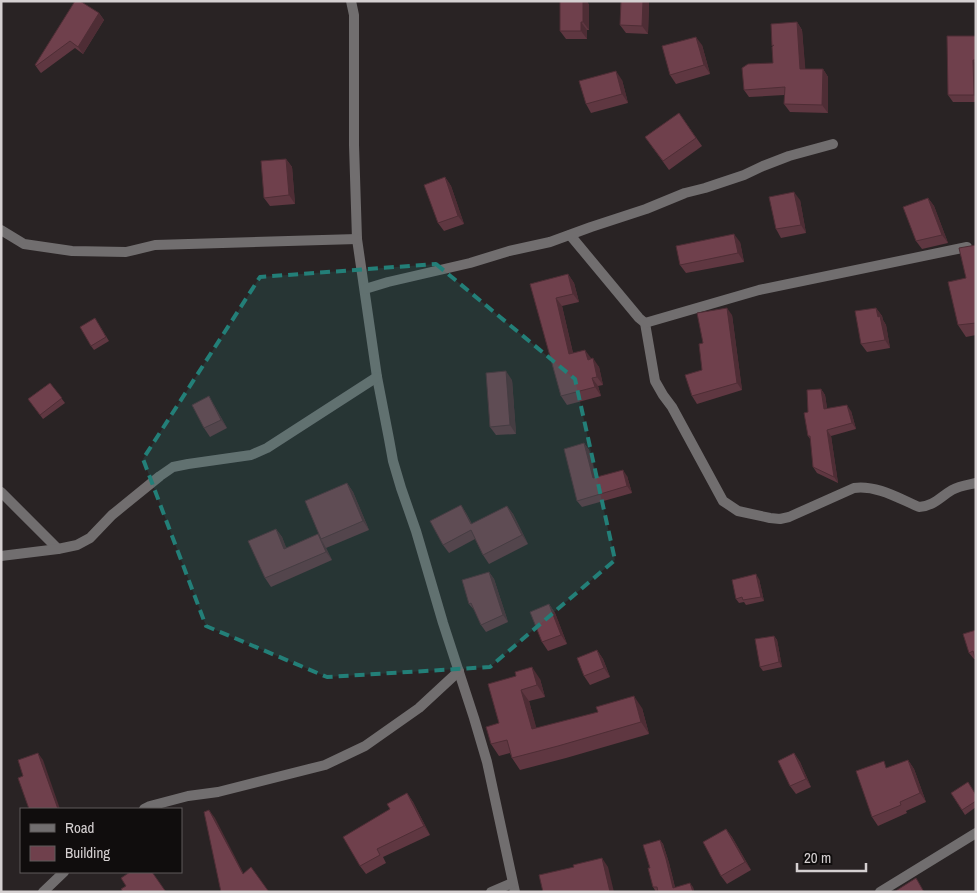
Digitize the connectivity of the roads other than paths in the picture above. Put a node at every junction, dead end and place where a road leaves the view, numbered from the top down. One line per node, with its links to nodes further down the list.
1 (351, 1): 5 (street)
2 (833, 144): 4 (street)
3 (1, 230): 5 (street)
4 (570, 235): 7 (street); 8 (street)
5 (358, 239): 7 (street)
6 (967, 247): 8 (street)
7 (365, 289): 9 (street)
8 (646, 323): 10 (street)
9 (378, 377): 12 (street); 14 (street)
10 (976, 483)
11 (1, 492): 12 (street)
12 (58, 549): 13 (street)
13 (1, 556)
14 (459, 671): 15 (street); 18 (street)
15 (146, 808)
16 (976, 833): 21 (street)
17 (63, 873): 19 (street)
18 (514, 887): 20 (street)
19 (43, 892)
20 (491, 892)
21 (880, 892)

